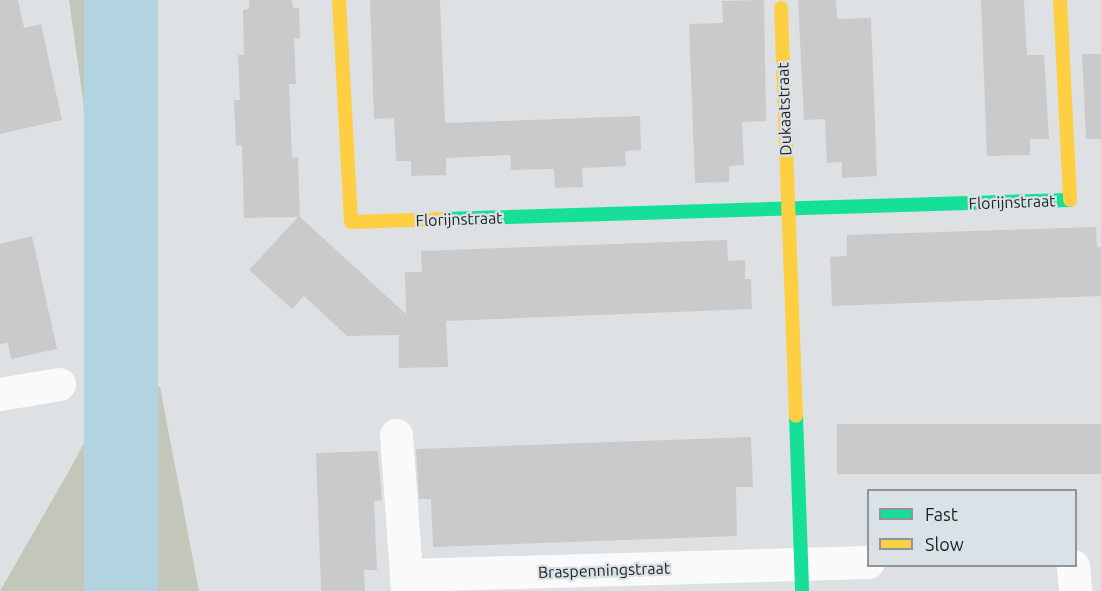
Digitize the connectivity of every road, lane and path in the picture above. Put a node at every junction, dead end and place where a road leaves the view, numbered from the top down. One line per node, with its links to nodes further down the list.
1 (339, 0): 4 (street, Florijnstraat)
2 (1060, 0): 4 (street, Florijnstraat)
3 (781, 8): 4 (street, Dukaatstraat)
4 (788, 210): 10 (street)
5 (59, 384): 6 (street)
6 (0, 394)
7 (396, 435): 11 (street, Braspenningstraat)
8 (867, 562): 10 (street, Braspenningstraat)
9 (1073, 567): 12 (street)
10 (802, 578): 11 (street, Braspenningstraat)
11 (406, 583)
12 (1075, 591)

